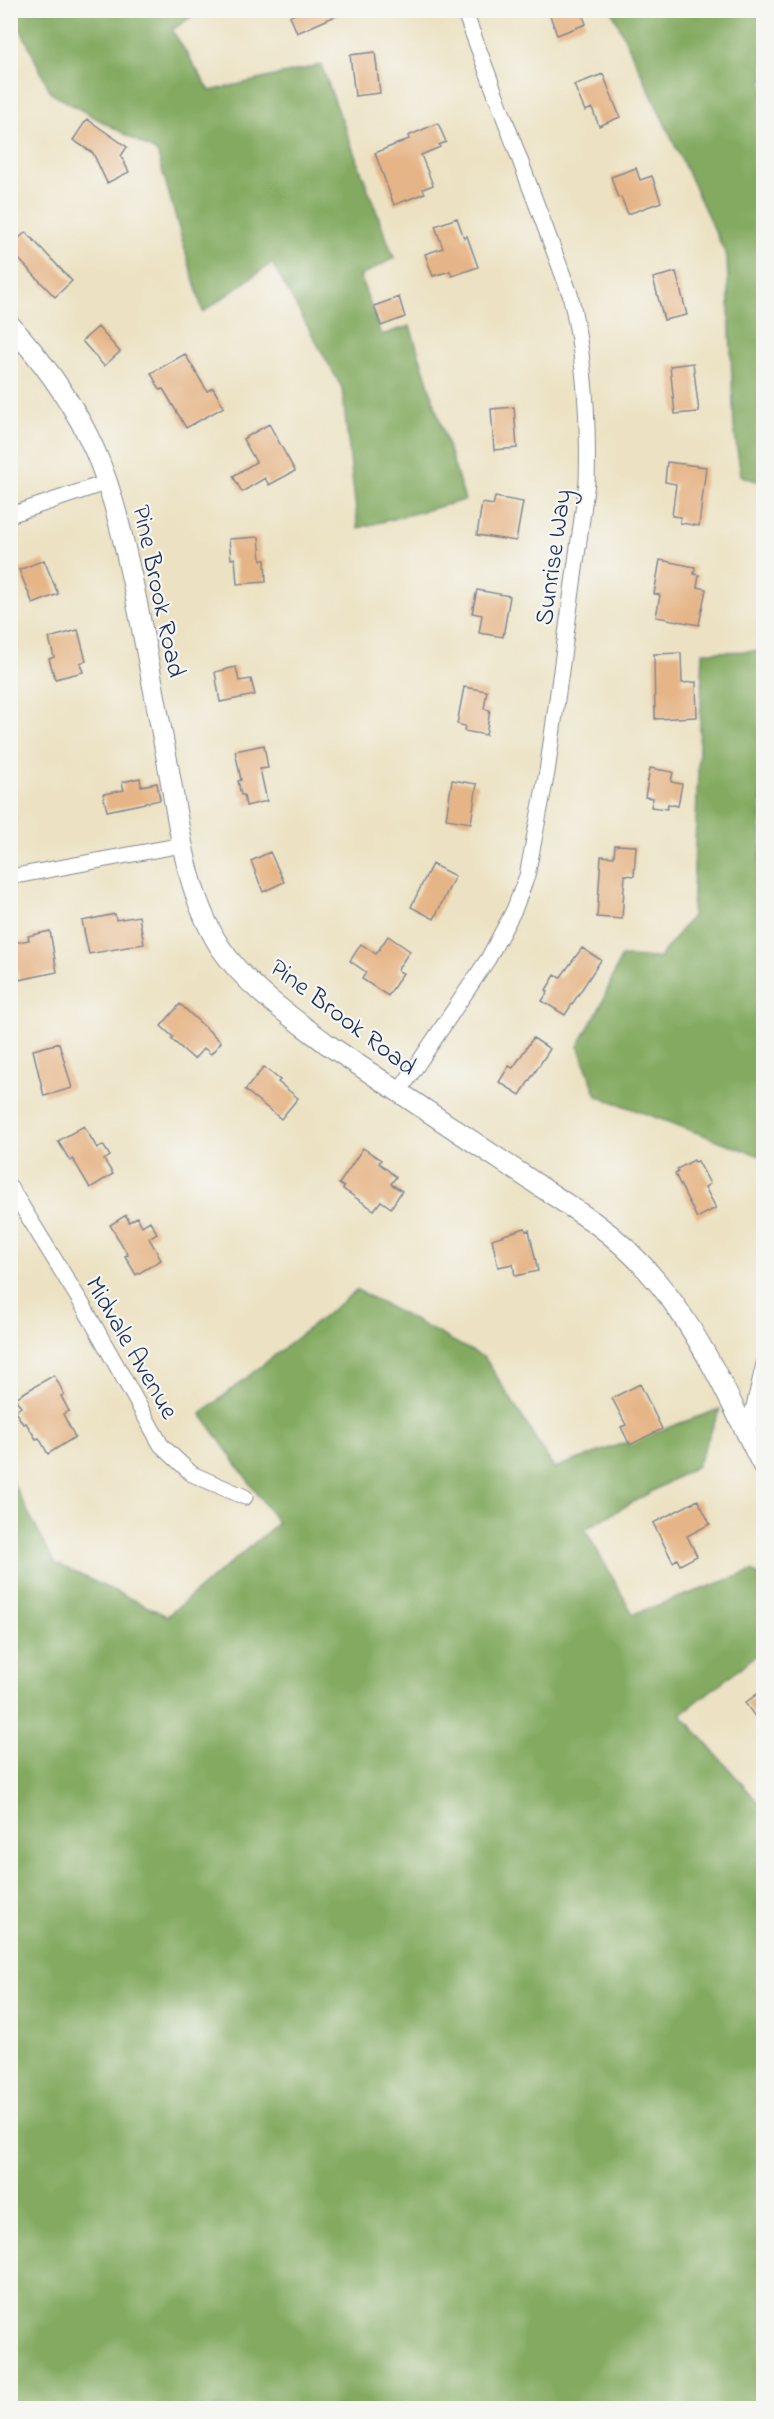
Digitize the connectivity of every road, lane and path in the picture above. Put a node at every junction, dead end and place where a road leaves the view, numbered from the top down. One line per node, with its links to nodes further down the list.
1 (464, 10): 7 (street, Sunrise Way)
2 (10, 325): 3 (street, Pine Brook Road)
3 (108, 482): 4 (street); 5 (street, Pine Brook Road)
4 (10, 515)
5 (182, 845): 6 (street); 7 (street, Pine Brook Road)
6 (10, 877)
7 (399, 1092): 10 (street, Pine Brook Road)
8 (10, 1186): 12 (street, Midvale Avenue)
9 (764, 1364): 10 (street)
10 (747, 1436): 11 (street, Pine Brook Road)
11 (764, 1468)
12 (245, 1497)

